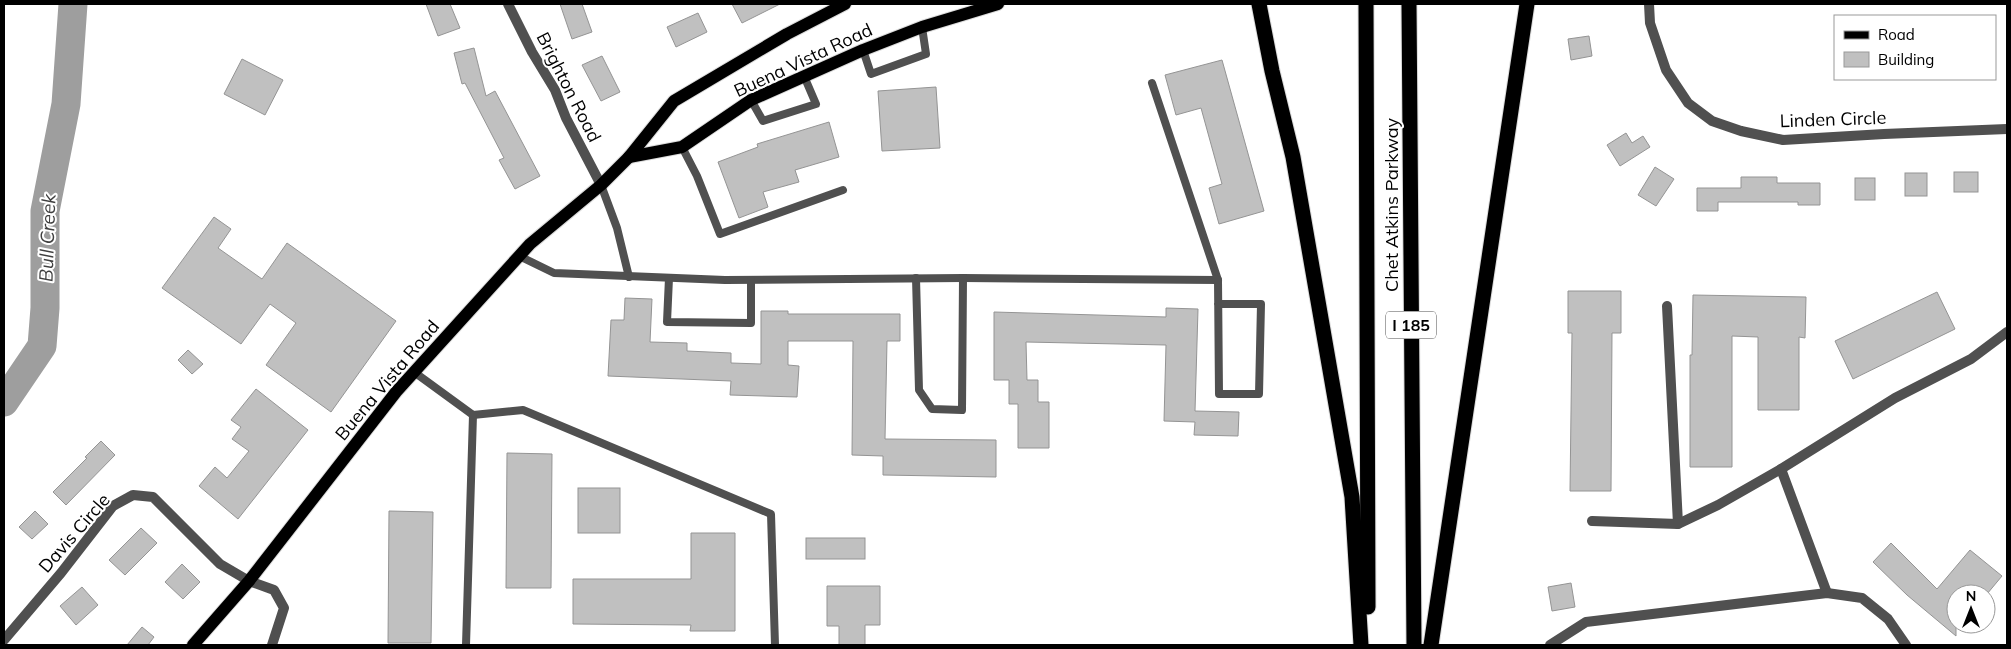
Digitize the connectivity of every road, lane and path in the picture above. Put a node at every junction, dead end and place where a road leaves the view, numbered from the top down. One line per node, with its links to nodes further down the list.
1 (508, 4): 17 (street, Brighton Road)
2 (845, 4): 16 (main road, Buena Vista Road)
3 (998, 4): 9 (main road, Buena Vista Road)
4 (1259, 4): 41 (highway)
5 (1366, 4): 42 (highway, Chet Atkins Parkway / I 185)
6 (1409, 4): 43 (highway, Chet Atkins Parkway / I 185)
7 (1527, 4): 44 (highway)
8 (1649, 4): 14 (street, Linden Circle)
9 (922, 27): 10 (main road, Buena Vista Road); 10 (lane)
10 (863, 50): 11 (main road, Buena Vista Road)
11 (804, 76): 13 (main road, Buena Vista Road); 13 (lane)
12 (1152, 83): 25 (lane)
13 (751, 100): 15 (main road, Buena Vista Road)
14 (2007, 129)
15 (682, 147): 16 (main road, Buena Vista Road); 18 (lane)
16 (629, 157): 17 (main road, Buena Vista Road)
17 (601, 185): 19 (main road, Buena Vista Road); 20 (lane)
18 (843, 190)
19 (519, 256): 20 (lane); 29 (main road, Buena Vista Road)
20 (629, 277): 21 (lane)
21 (669, 278): 24 (lane); 24 (lane)
22 (916, 278): 23 (lane); 23 (lane); 24 (lane)
23 (963, 278): 25 (lane)
24 (751, 280)
25 (1218, 280): 26 (lane)
26 (1218, 304): 26 (lane)
27 (1667, 306): 33 (street)
28 (2007, 332): 31 (street)
29 (414, 372): 30 (lane); 34 (main road, Buena Vista Road)
30 (473, 415): 39 (lane); 40 (lane)
31 (1781, 469): 33 (street); 35 (street)
32 (1592, 521): 33 (street)
33 (1678, 524)
34 (249, 581): 36 (street, Davis Circle); 37 (main road, Buena Vista Road); 38 (street, Davis Circle)
35 (1826, 593): 45 (street); 46 (street)
36 (4, 640)
37 (193, 645)
38 (272, 645)
39 (466, 645)
40 (775, 645)
41 (1361, 645)
42 (1368, 645)
43 (1414, 645)
44 (1431, 645)
45 (1550, 645)
46 (1906, 645)

